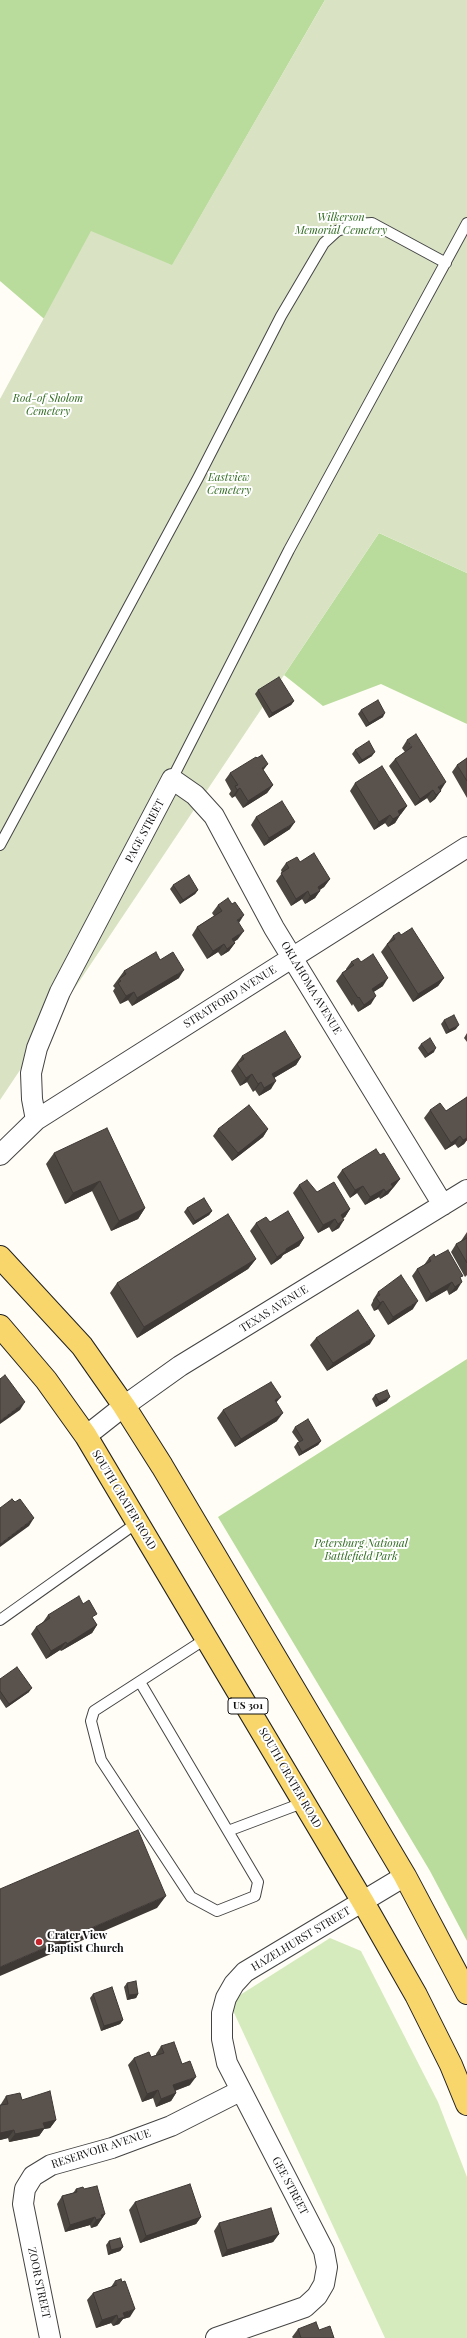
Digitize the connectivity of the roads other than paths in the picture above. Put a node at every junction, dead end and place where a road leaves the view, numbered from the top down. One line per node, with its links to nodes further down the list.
1 (467, 223): 2 (lane, PAGE STREET)
2 (446, 263): 3 (lane, PAGE STREET); 4 (lane)
3 (172, 779): 6 (street, OKLAHOMA AVENUE); 7 (street, PAGE STREET)
4 (0, 845)
5 (467, 847): 6 (street, STRATFORD AVENUE)
6 (293, 959): 7 (street, STRATFORD AVENUE); 10 (street, OKLAHOMA AVENUE)
7 (36, 1120): 8 (street, STRATFORD AVENUE)
8 (0, 1155)
9 (467, 1190): 10 (street, TEXAS AVENUE)
10 (443, 1205): 13 (street, TEXAS AVENUE)
11 (0, 1257): 13 (main road)
12 (0, 1326): 14 (main road, SOUTH CRATER ROAD / US 301)
13 (124, 1406): 14 (street, TEXAS AVENUE); 21 (main road)
14 (86, 1436): 15 (main road, SOUTH CRATER ROAD / US 301)
15 (138, 1522): 16 (lane); 17 (main road, SOUTH CRATER ROAD / US 301)
16 (0, 1620)
17 (207, 1638): 18 (lane); 19 (main road, SOUTH CRATER ROAD / US 301)
18 (140, 1682): 20 (lane); 20 (lane)
19 (305, 1802): 20 (lane); 22 (main road, SOUTH CRATER ROAD / US 301)
20 (228, 1830)
21 (405, 1876): 22 (street, HAZELHURST STREET); 23 (main road)
22 (362, 1902): 24 (street, HAZELHURST STREET); 25 (main road, SOUTH CRATER ROAD / US 301)
23 (467, 1993)
24 (240, 2091): 26 (street, RESERVOIR AVENUE); 28 (street, GEE STREET)
25 (467, 2104)
26 (28, 2228): 27 (street, ZOOR STREET)
27 (50, 2338)
28 (216, 2338)

